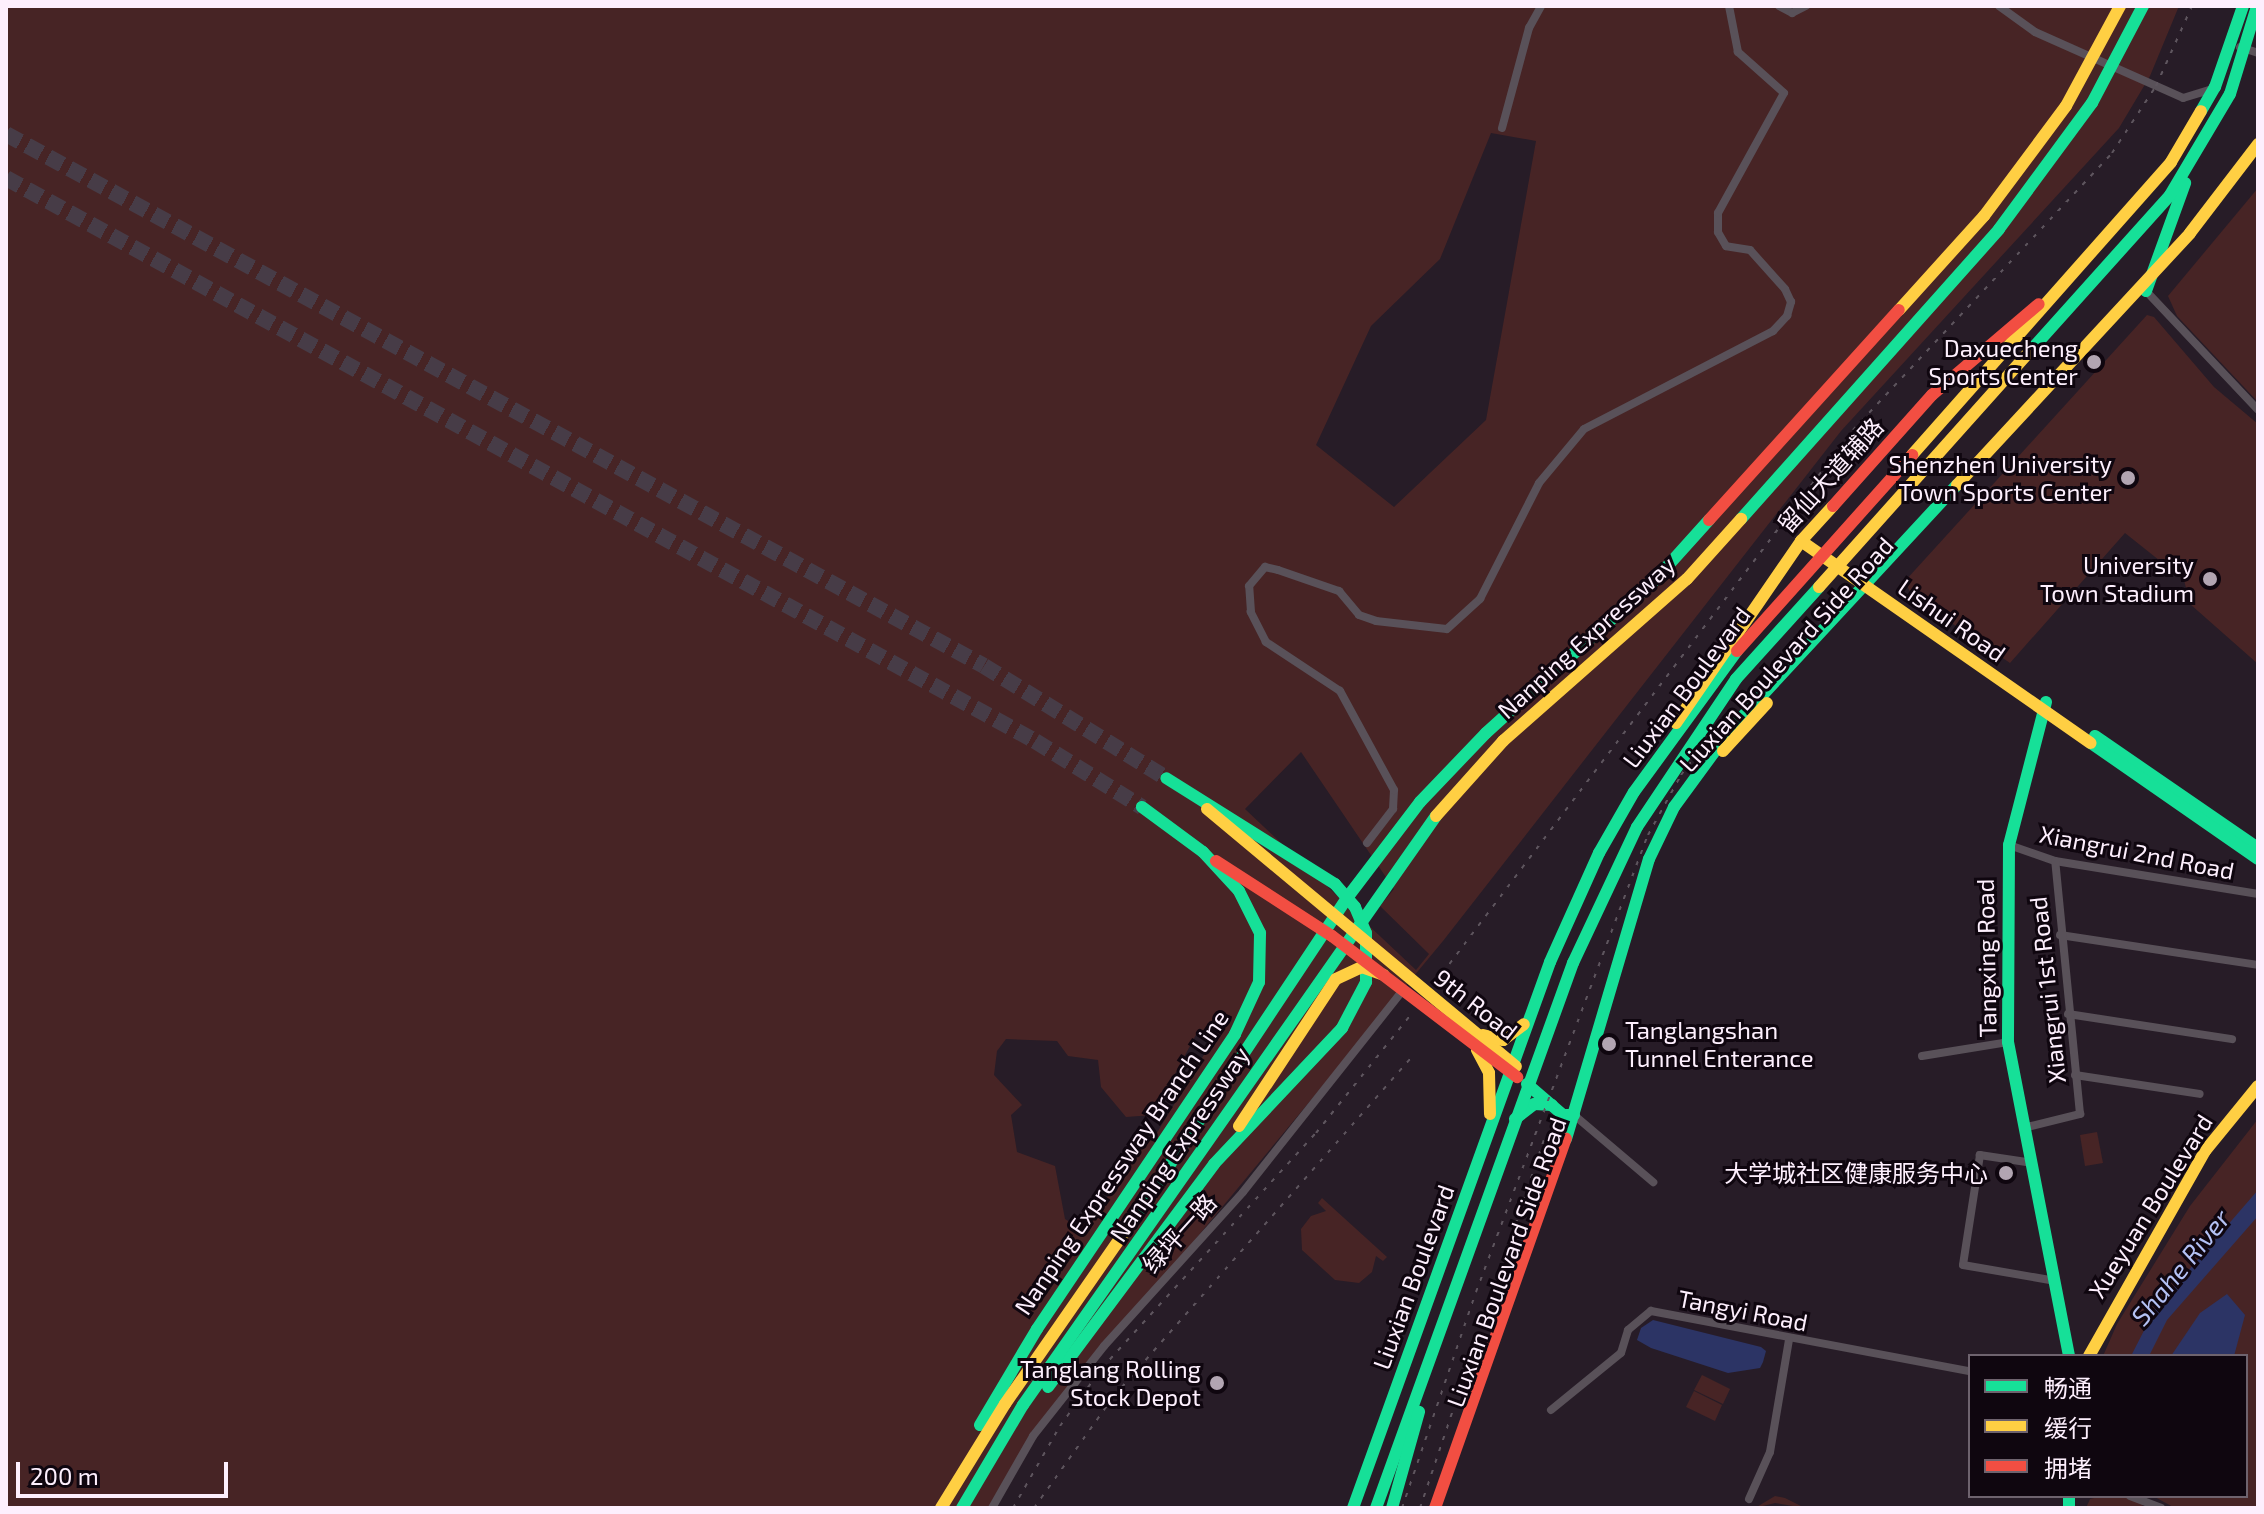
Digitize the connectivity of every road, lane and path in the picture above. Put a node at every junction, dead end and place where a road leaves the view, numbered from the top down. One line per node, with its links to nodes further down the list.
1 (1541, 6): 15 (street)
2 (1729, 6): 29 (street)
3 (1779, 6): 4 (street)
4 (1806, 6)
5 (1999, 6): 13 (street)
6 (2120, 6): 69 (main road, Nanping Expressway)
7 (2143, 6): 68 (main road, Nanping Expressway)
8 (2243, 6): 10 (main road, Liuxian Boulevard)
9 (2257, 6): 11 (main road, Liuxian Boulevard)
10 (2233, 42): 11 (street); 12 (main road, Liuxian Boulevard)
11 (2252, 48): 17 (main road, Liuxian Boulevard)
12 (2215, 87): 13 (street); 14 (main road, Liuxian Boulevard)
13 (2183, 98): 14 (street)
14 (2196, 124): 19 (main road, Liuxian Boulevard)
15 (1502, 128)
16 (2258, 144): 20 (main road, Liuxian Boulevard Side Road)
17 (2195, 158): 20 (main road); 48 (main road, Liuxian Boulevard)
18 (2258, 158): 20 (main road, Liuxian Boulevard Side Road)
19 (2074, 274): 22 (main road, 留仙大道辅路); 25 (main road, Liuxian Boulevard)
20 (2147, 285): 21 (street); 23 (main road, Liuxian Boulevard Side Road)
21 (2258, 410)
22 (1801, 541): 23 (main road, Lishui Road); 25 (main road, 留仙大道辅路)
23 (1871, 586): 24 (main road, Lishui Road); 53 (main road, Liuxian Boulevard Side Road); 53 (main road)
24 (2044, 706): 30 (main road, Tangxing Road); 31 (main road, Lishui Road); 33 (main road, Lishui Road)
25 (1664, 745): 40 (main road, Liuxian Boulevard)
26 (1166, 778): 27 (main road)
27 (1197, 799): 42 (main road, 9th Road); 58 (main road)
28 (1142, 807): 32 (main road, Nanping Expressway Branch Line)
29 (1367, 843)
30 (2009, 845): 34 (street, Xiangrui 2nd Road); 44 (main road, Tangxing Road)
31 (2258, 848)
32 (1203, 852): 38 (main road, 9th Road); 69 (main road, Nanping Expressway Branch Line)
33 (2258, 859)
34 (2055, 861): 35 (street, Xiangrui 2nd Road); 36 (street, Xiangrui 1st Road)
35 (2258, 894)
36 (2060, 935): 37 (street); 41 (street, Xiangrui 1st Road)
37 (2258, 965)
38 (1384, 975): 39 (main road, 9th Road); 58 (main road)
39 (1403, 990): 42 (main road, 9th Road); 74 (street, 绿坪一路)
40 (1531, 1014): 42 (main road); 46 (main road, Liuxian Boulevard)
41 (2068, 1014): 43 (street); 47 (street, Xiangrui 1st Road)
42 (1470, 1034): 46 (main road, 9th Road); 56 (main road)
43 (2232, 1039)
44 (2008, 1042): 45 (street); 55 (main road, Tangxing Road)
45 (1922, 1056)
46 (1512, 1067): 48 (main road, 9th Road); 56 (main road, Liuxian Boulevard)
47 (2075, 1075): 50 (street); 55 (street, Xiangrui 1st Road)
48 (1527, 1084): 52 (main road); 54 (main road, Liuxian Boulevard)
49 (2258, 1086): 64 (main road, Xueyuan Boulevard)
50 (2200, 1094)
51 (2258, 1099): 65 (main road, Xueyuan Boulevard)
52 (1552, 1105): 53 (main road); 54 (main road)
53 (1577, 1118): 59 (street); 78 (main road); 79 (main road, Liuxian Boulevard Side Road)
54 (1512, 1123): 61 (main road, Liuxian Boulevard)
55 (2027, 1127): 57 (main road, Tangxing Road)
56 (1486, 1140): 75 (main road, Liuxian Boulevard)
57 (2034, 1163): 60 (main road, Tangxing Road); 60 (street)
58 (1214, 1164): 68 (main road)
59 (1653, 1182)
60 (2056, 1281): 63 (main road, Tangxing Road)
61 (1439, 1333): 76 (main road, Liuxian Boulevard); 77 (main road)
62 (1789, 1340): 66 (street, Tangyi Road); 67 (street, Tangyi Road); 71 (street)
63 (2069, 1354)
64 (2090, 1354)
65 (2097, 1354)
66 (1968, 1371)
67 (1551, 1410)
68 (986, 1467): 73 (main road)
69 (956, 1479): 72 (main road)
70 (2135, 1498): 80 (street)
71 (1749, 1499)
72 (941, 1508)
73 (962, 1508)
74 (992, 1508)
75 (1353, 1508)
76 (1376, 1508)
77 (1392, 1508)
78 (1435, 1508)
79 (1442, 1508)
80 (2160, 1508)

